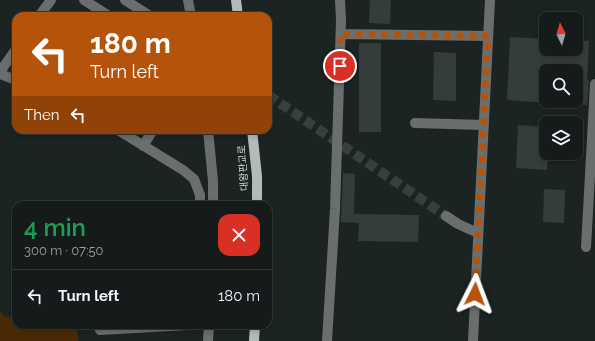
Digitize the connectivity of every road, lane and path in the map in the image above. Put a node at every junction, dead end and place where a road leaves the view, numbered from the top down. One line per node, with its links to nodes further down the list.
1 (51, 0): 8 (lane)
2 (84, 0): 9 (lane)
3 (125, 0): 10 (lane)
4 (188, 0): 11 (lane)
5 (236, 0): 12 (main road)
6 (340, 0): 13 (lane)
7 (490, 0): 14 (lane)
8 (42, 12)
9 (103, 12)
10 (144, 12)
11 (190, 12)
12 (238, 12)
13 (341, 34): 14 (lane); 38 (lane)
14 (488, 36): 20 (lane)
15 (12, 55): 16 (lane)
16 (0, 73): 17 (lane)
17 (12, 78)
18 (595, 84): 31 (lane)
19 (415, 123): 20 (lane)
20 (484, 125): 30 (lane)
21 (124, 134): 25 (lane)
22 (150, 134): 25 (lane)
23 (208, 134): 27 (lane)
24 (252, 134): 28 (main road, 대왕판교로)
25 (143, 146): 26 (lane)
26 (200, 201)
27 (213, 201)
28 (257, 201)
29 (446, 216): 30 (lane)
30 (478, 233): 39 (lane)
31 (589, 244)
32 (118, 329): 35 (lane)
33 (209, 329): 36 (lane)
34 (255, 329): 37 (main road)
35 (100, 330)
36 (208, 341)
37 (254, 341)
38 (328, 341)
39 (473, 341)

